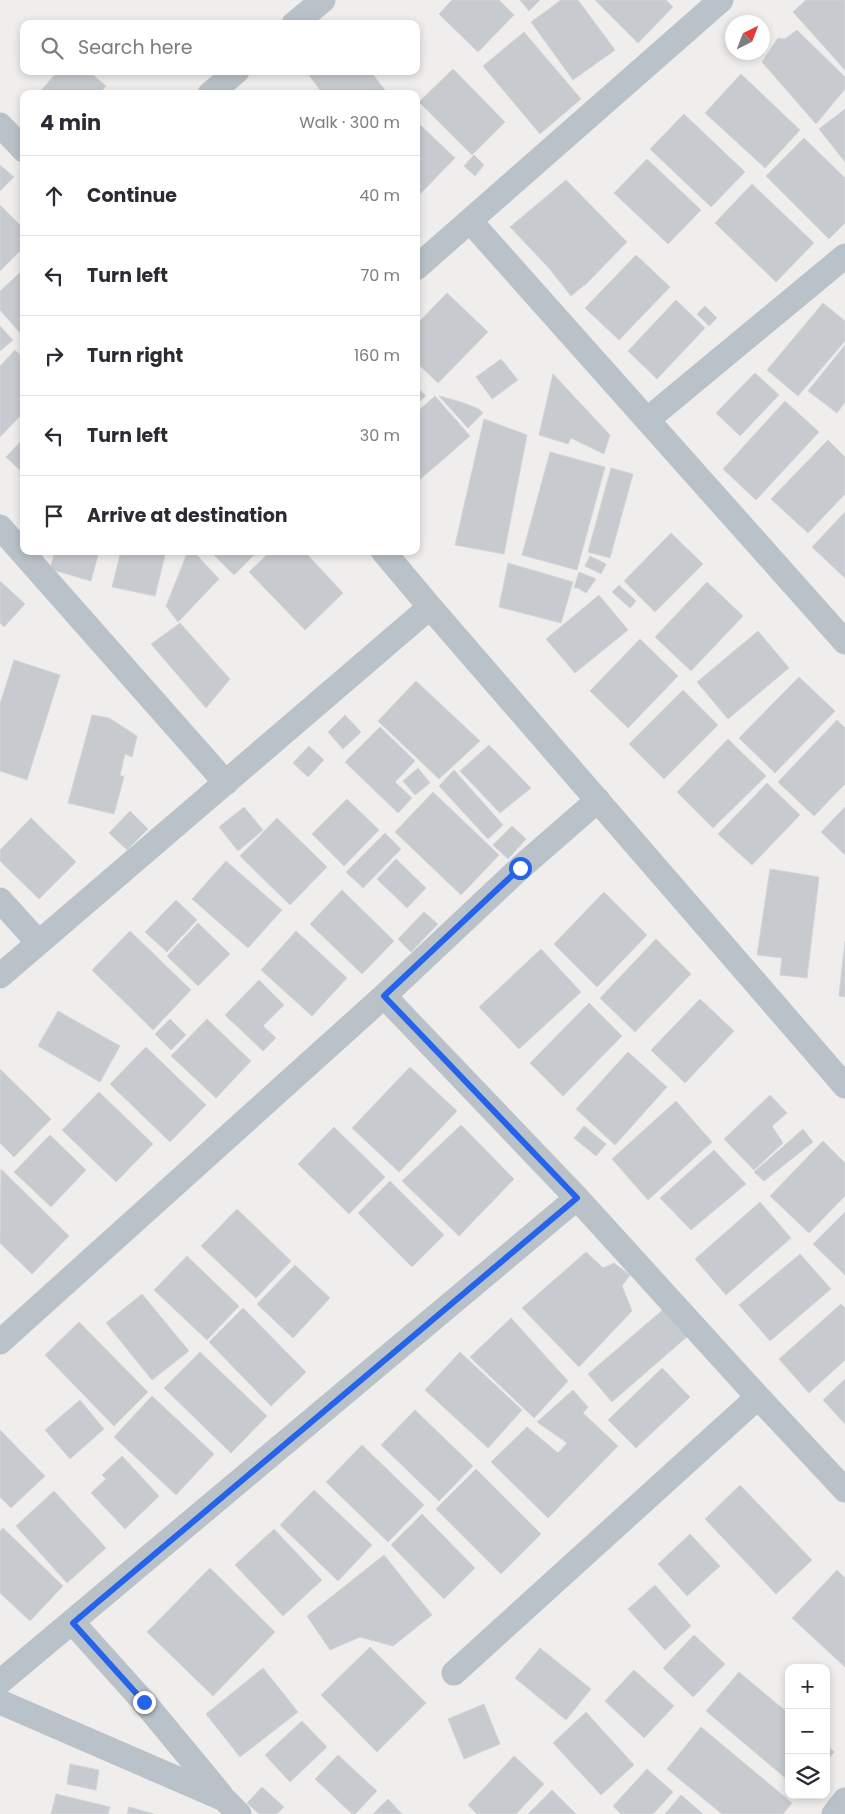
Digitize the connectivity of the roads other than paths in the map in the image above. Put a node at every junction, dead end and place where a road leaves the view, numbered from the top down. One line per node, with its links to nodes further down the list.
1 (323, 0): 3 (street)
2 (721, 0): 8 (street)
3 (299, 20)
4 (232, 75): 5 (street)
5 (215, 90)
6 (0, 125): 7 (street)
7 (20, 146)
8 (470, 221): 10 (street); 11 (street)
9 (845, 256): 11 (street)
10 (420, 265)
11 (647, 420): 17 (street)
12 (0, 527): 13 (street)
13 (20, 550)
14 (25, 555): 18 (street)
15 (386, 555): 16 (street)
16 (430, 607): 18 (street); 19 (street)
17 (845, 642)
18 (226, 783): 21 (street)
19 (598, 800): 23 (street); 24 (street)
20 (0, 900): 21 (street)
21 (38, 942): 22 (street)
22 (0, 976)
23 (384, 996): 25 (street); 26 (street)
24 (844, 1081)
25 (577, 1198): 27 (street); 29 (street)
26 (0, 1342)
27 (758, 1398): 28 (street); 30 (street)
28 (845, 1490)
29 (73, 1623): 31 (street); 34 (street)
30 (454, 1673)
31 (0, 1682)
32 (0, 1702): 34 (street)
33 (845, 1800): 35 (street)
34 (232, 1806)
35 (834, 1814)

